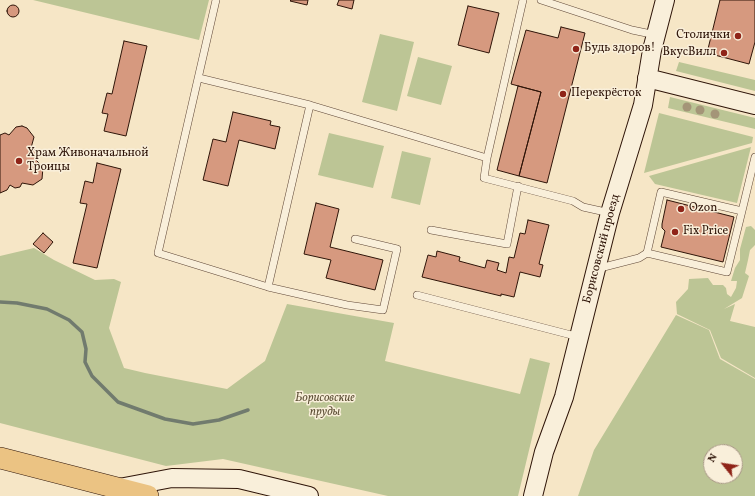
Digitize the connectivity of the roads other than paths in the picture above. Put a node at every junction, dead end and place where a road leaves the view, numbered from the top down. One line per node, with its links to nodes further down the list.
1 (216, 0): 6 (lane)
2 (523, 0): 11 (lane)
3 (541, 0): 5 (lane)
4 (665, 0): 5 (street, Борисовский проезд)
5 (656, 35): 7 (street, Борисовский проезд)
6 (199, 78): 8 (lane); 19 (lane)
7 (647, 78): 9 (street); 14 (street, Борисовский проезд)
8 (310, 105): 11 (lane); 19 (lane)
9 (755, 105)
10 (755, 157): 13 (lane)
11 (487, 158): 12 (lane)
12 (518, 186): 14 (lane); 15 (lane)
13 (742, 211): 17 (lane); 17 (lane)
14 (610, 213): 18 (street, Борисовский проезд)
15 (431, 230)
16 (355, 239): 19 (lane)
17 (647, 253): 18 (lane)
18 (596, 269): 21 (street, Борисовский проезд)
19 (268, 287)
20 (417, 295): 21 (lane)
21 (579, 337): 26 (street, Борисовский проезд)
22 (0, 458): 23 (main road)
23 (116, 488): 24 (main road); 25 (street)
24 (148, 496)
25 (309, 496)
26 (533, 496)

